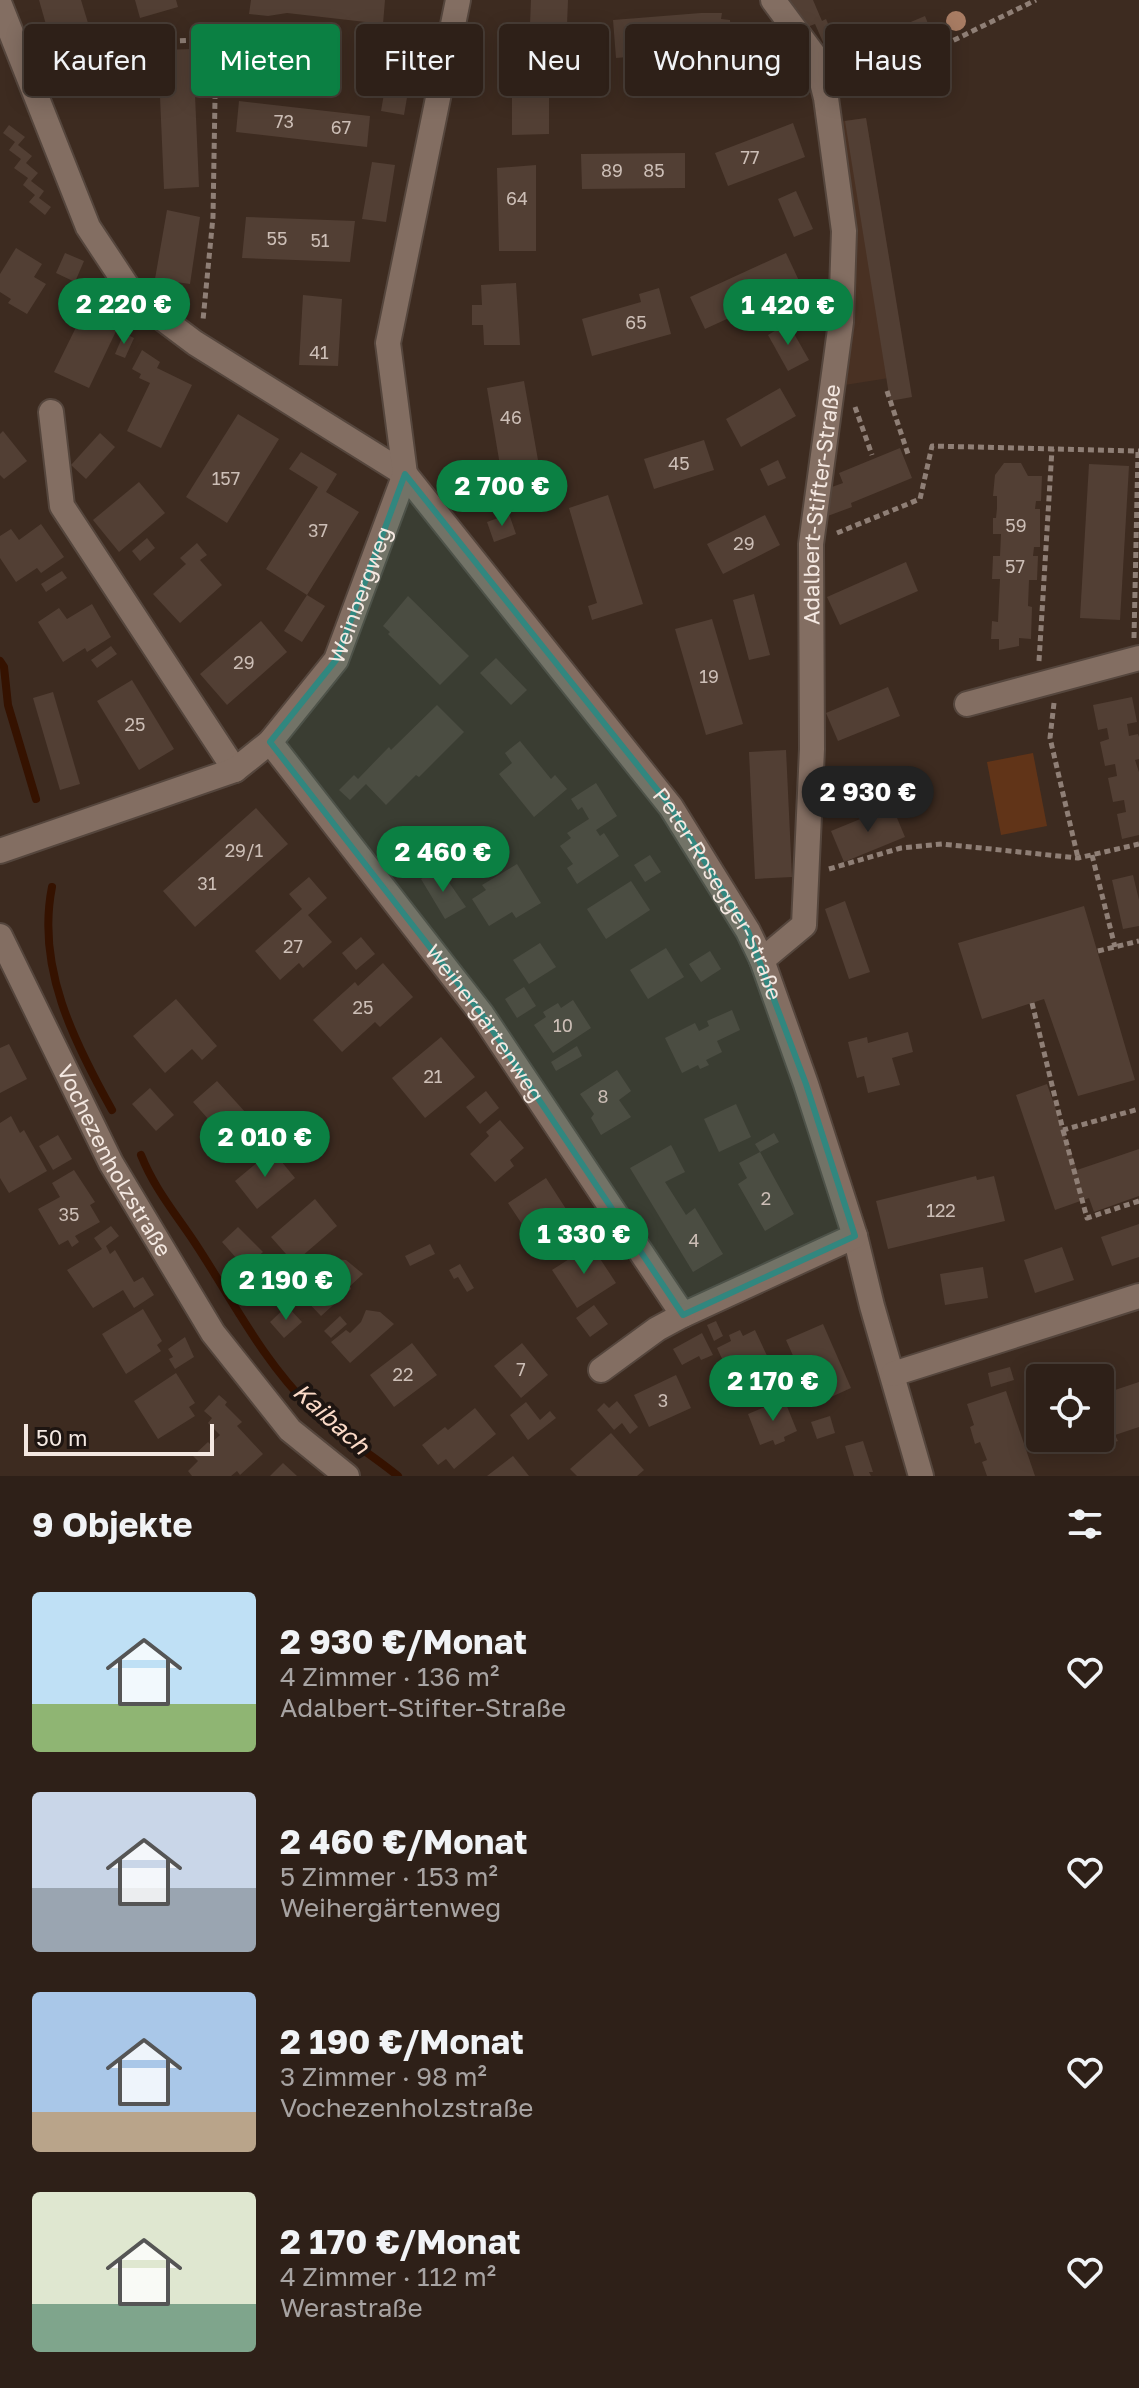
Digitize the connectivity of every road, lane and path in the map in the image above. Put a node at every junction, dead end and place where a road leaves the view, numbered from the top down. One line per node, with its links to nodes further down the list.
1 (458, 0): 16 (street, Weinbergweg)
2 (773, 0): 7 (street, Adalbert-Stifter-Straße)
3 (1036, 0): 6 (path)
4 (0, 5): 8 (street, Peter-Rosegger-Straße)
5 (175, 41): 8 (path)
6 (950, 42)
7 (825, 96): 17 (street, Adalbert-Stifter-Straße)
8 (195, 343): 16 (street, Peter-Rosegger-Straße)
9 (887, 391): 14 (path)
10 (853, 402): 15 (path)
11 (51, 412): 22 (street)
12 (1052, 449): 13 (path); 17 (path); 19 (path)
13 (1139, 451): 18 (path)
14 (908, 454)
15 (872, 455)
16 (405, 474): 21 (street, Weinbergweg); 32 (street, Peter-Rosegger-Straße)
17 (811, 544): 27 (street, Adalbert-Stifter-Straße)
18 (1136, 658): 19 (street)
19 (1047, 684): 20 (street); 26 (path)
20 (967, 704)
21 (270, 742): 22 (street, Weinbergweg); 39 (street, Weihergärtenweg)
22 (235, 770): 24 (street, Weinbergweg)
23 (1139, 844): 25 (path)
24 (0, 851)
25 (1092, 855): 26 (path); 30 (path)
26 (1078, 858): 27 (path)
27 (806, 876): 32 (street, Adalbert-Stifter-Straße)
28 (0, 936): 42 (street, Vochezenholzstraße)
29 (1139, 941): 30 (path)
30 (1115, 947): 31 (path)
31 (1098, 951)
32 (762, 960): 37 (street, Peter-Rosegger-Straße)
33 (1032, 1003): 35 (path)
34 (1139, 1109): 35 (path)
35 (1063, 1130): 36 (path)
36 (1139, 1201)
37 (855, 1236): 39 (street); 41 (street, Peter-Rosegger-Straße)
38 (1139, 1296): 41 (street)
39 (683, 1315): 40 (street)
40 (601, 1370)
41 (893, 1374): 43 (street, Peter-Rosegger-Straße)
42 (347, 1476)
43 (921, 1476)

